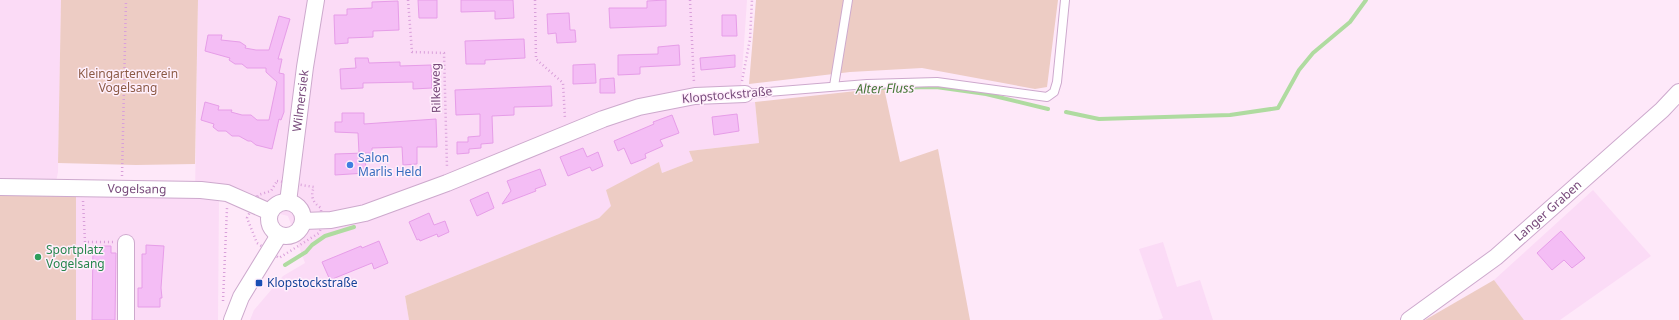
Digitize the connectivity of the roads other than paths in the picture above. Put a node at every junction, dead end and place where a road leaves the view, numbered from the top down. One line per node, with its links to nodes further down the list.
1 (316, 0): 8 (street, Wilmersiek)
2 (848, 0): 4 (lane)
3 (1065, 0): 4 (lane, Klopstockstraße)
4 (834, 86): 6 (lane, Klopstockstraße)
5 (1679, 92): 15 (street, Langer Graben)
6 (743, 94): 10 (street, Klopstockstraße)
7 (0, 187): 9 (street, Vogelsang)
8 (288, 202): 9 (street); 10 (street)
9 (270, 212): 11 (street)
10 (303, 221): 11 (street)
11 (279, 235): 14 (street)
12 (126, 242): 13 (street)
13 (126, 320)
14 (232, 320)
15 (1409, 320)

